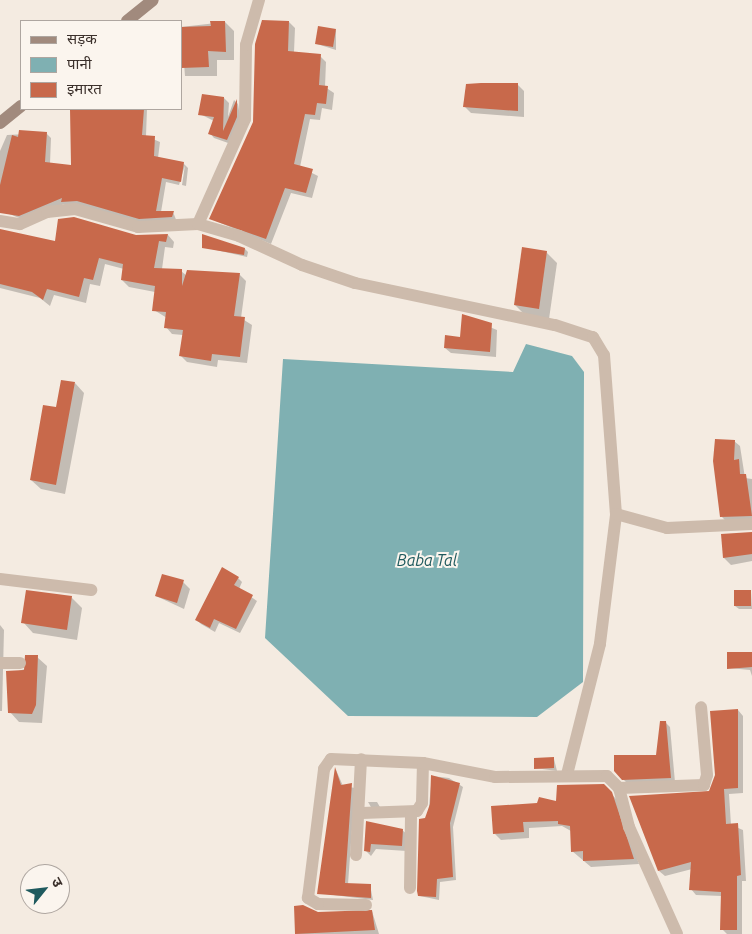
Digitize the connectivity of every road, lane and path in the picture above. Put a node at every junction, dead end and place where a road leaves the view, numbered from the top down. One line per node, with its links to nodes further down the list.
1 (153, 0): 3 (street)
2 (259, 0): 7 (street)
3 (128, 20)
4 (20, 107): 5 (street)
5 (0, 123)
6 (0, 221): 7 (street)
7 (198, 224): 8 (street)
8 (616, 514): 9 (street); 17 (street)
9 (752, 524)
10 (0, 579): 11 (street)
11 (91, 590)
12 (0, 663): 13 (street)
13 (20, 664)
14 (702, 707): 18 (street)
15 (361, 759): 16 (street); 19 (street); 23 (street)
16 (422, 763): 17 (street); 20 (street)
17 (567, 774): 18 (street)
18 (619, 788): 24 (street)
19 (362, 813): 20 (street); 21 (street)
20 (411, 813): 22 (street)
21 (356, 855)
22 (410, 888)
23 (366, 905)
24 (677, 934)

